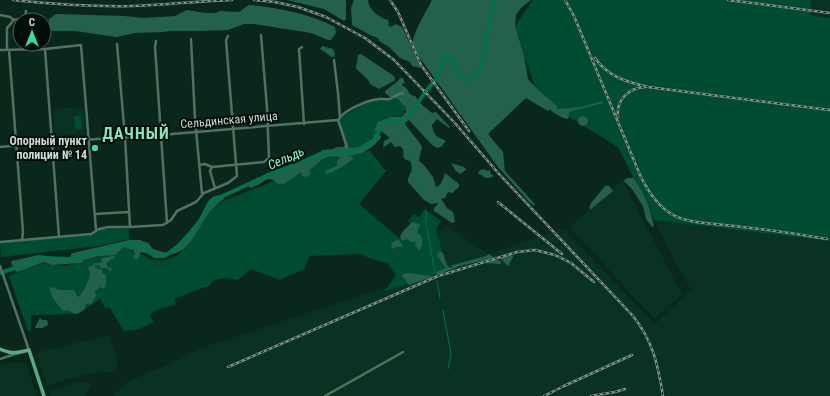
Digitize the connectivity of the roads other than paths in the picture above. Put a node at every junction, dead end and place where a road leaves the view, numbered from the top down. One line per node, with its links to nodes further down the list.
1 (0, 15): 2 (street)
2 (12, 18)
3 (12, 22): 12 (street)
4 (261, 35): 19 (street)
5 (228, 36): 20 (street)
6 (191, 39): 21 (street)
7 (156, 41): 22 (street)
8 (117, 44): 23 (street)
9 (302, 46): 18 (street)
10 (52, 48): 24 (street)
11 (0, 50): 12 (street)
12 (8, 50): 13 (street); 26 (street)
13 (12, 50)
14 (45, 52): 25 (street)
15 (334, 60): 17 (street)
16 (403, 93): 17 (street, Сельдинская улица)
17 (339, 119): 18 (street, Сельдинская улица); 28 (street)
18 (304, 124): 19 (street, Сельдинская улица)
19 (268, 126): 20 (street, Сельдинская улица); 29 (street)
20 (232, 129): 21 (street, Сельдинская улица); 29 (street)
21 (197, 132): 22 (street, Сельдинская улица); 30 (street)
22 (160, 135): 23 (street, Сельдинская улица); 36 (street)
23 (125, 137): 24 (street, Сельдинская улица); 34 (street)
24 (89, 140): 25 (street, Сельдинская улица); 35 (street)
25 (52, 142): 26 (street, Сельдинская улица); 39 (street)
26 (16, 146): 27 (street, Сельдинская улица); 40 (street)
27 (0, 147)
28 (347, 147)
29 (235, 164): 31 (street); 32 (street)
30 (199, 165): 31 (street); 33 (street)
31 (212, 167): 32 (street)
32 (215, 188): 33 (street)
33 (202, 194): 36 (street)
34 (129, 212): 35 (street); 37 (street)
35 (95, 214): 38 (street)
36 (167, 223): 37 (street)
37 (130, 227): 38 (street)
38 (96, 230): 39 (street)
39 (59, 237): 40 (street)
40 (22, 240): 41 (street)
41 (0, 242)
42 (0, 266): 44 (street)
43 (1, 349): 46 (main road); 47 (street)
44 (29, 350): 46 (main road); 48 (main road)
45 (403, 352): 49 (street)
46 (18, 353): 47 (street)
47 (0, 359)
48 (44, 396)
49 (325, 396)

